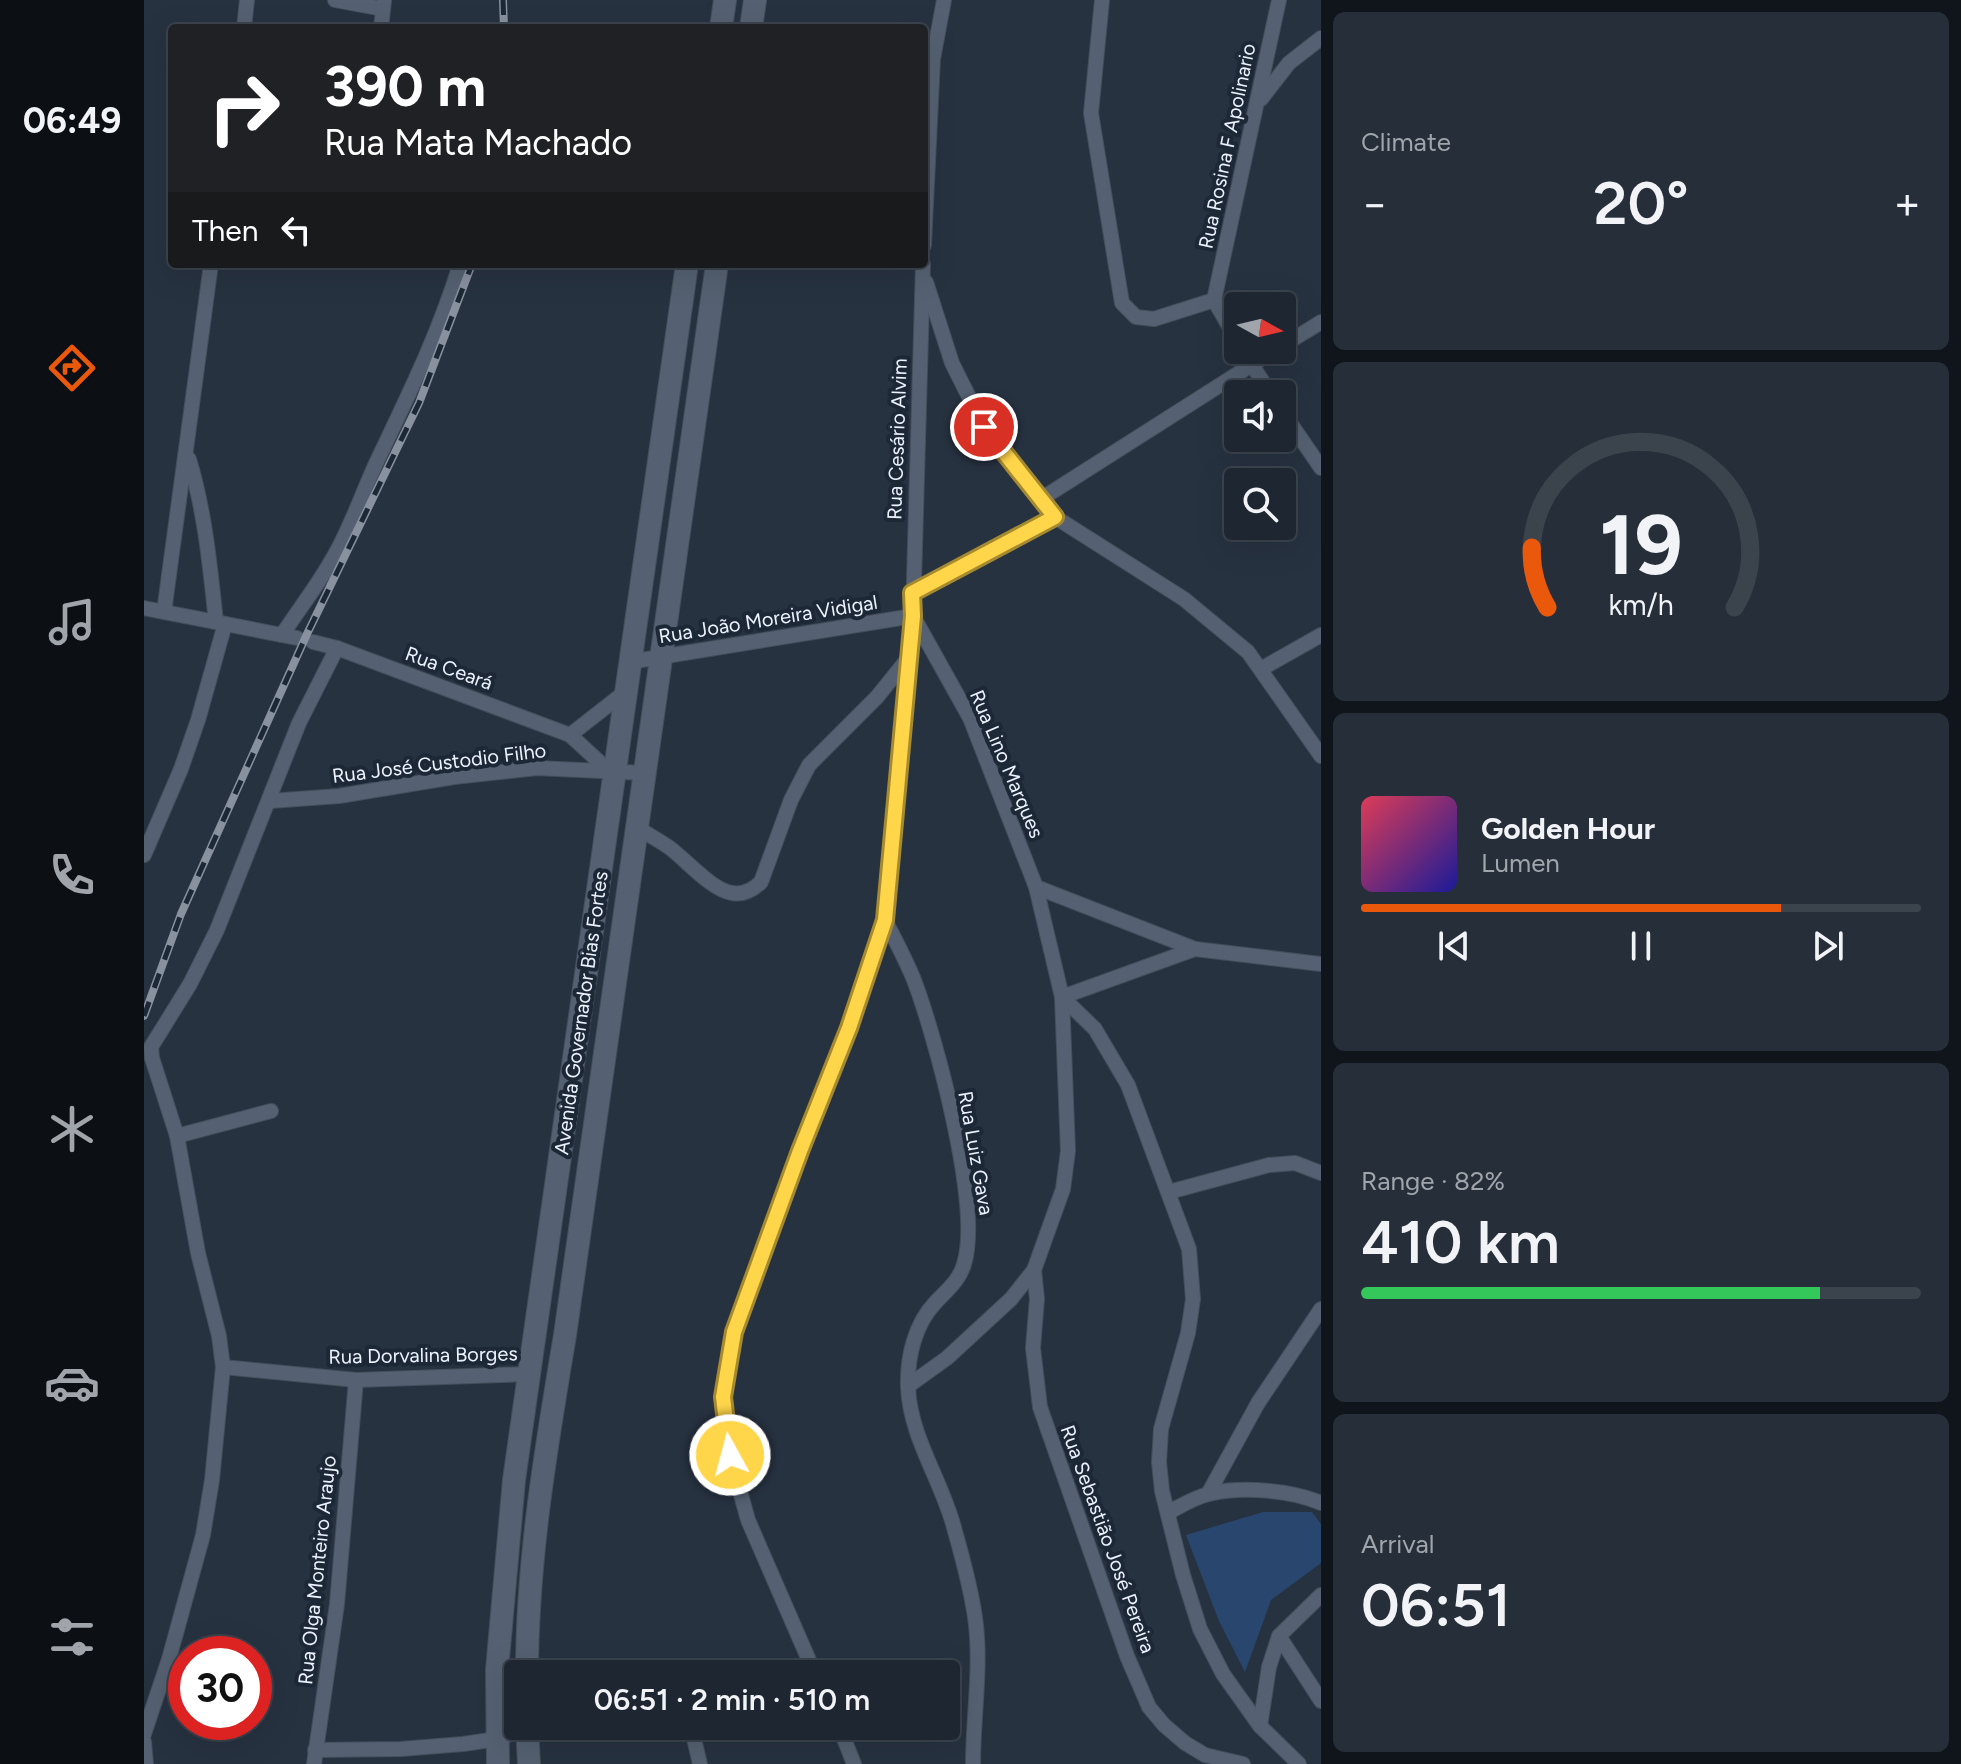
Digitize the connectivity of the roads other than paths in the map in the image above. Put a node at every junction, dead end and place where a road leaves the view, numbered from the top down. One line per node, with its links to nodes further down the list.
1 (247, 0): 9 (street)
2 (335, 0): 8 (street)
3 (725, 0): 10 (main road)
4 (755, 0): 11 (main road)
5 (944, 0): 14 (street)
6 (1102, 0): 21 (street)
7 (1279, 0): 13 (street, Rua Rosina F Apolinario)
8 (384, 5)
9 (244, 24)
10 (722, 24)
11 (752, 24)
12 (1321, 38): 13 (street)
13 (1258, 103): 21 (street, Rua Rosina F Apolinario)
14 (928, 162)
15 (210, 268): 30 (street)
16 (459, 268): 38 (street)
17 (686, 268): 22 (main road, Avenida Governador Bias Fortes)
18 (716, 268): 23 (main road, Avenida Governador Bias Fortes)
19 (923, 268): 32 (street)
20 (923, 268): 34 (street, Rua Cesário Alvim)
21 (1214, 300): 24 (street)
22 (680, 315): 23 (main road); 44 (main road, Avenida Governador Bias Fortes)
23 (709, 318): 42 (main road, Avenida Governador Bias Fortes)
24 (1224, 318)
25 (1321, 322): 26 (street)
26 (1296, 337)
27 (1251, 365): 28 (street); 32 (street)
28 (1261, 380)
29 (1296, 431): 31 (street)
30 (188, 454): 36 (street); 38 (street)
31 (1321, 468)
32 (1041, 499): 33 (street)
33 (1055, 517): 34 (street); 45 (street)
34 (912, 593): 37 (street, Rua Cesário Alvim)
35 (144, 608): 36 (street)
36 (164, 612): 38 (street)
37 (913, 616): 42 (street, Rua João Moreira Vidigal); 43 (street, Rua Cesário Alvim); 54 (street, Rua Lino Marques)
38 (221, 623): 53 (street)
39 (1321, 635): 45 (street)
40 (313, 642): 41 (street, Rua Ceará)
41 (337, 648): 47 (street, Rua Ceará); 51 (street)
42 (660, 656): 44 (street, Rua João Moreira Vidigal); 50 (main road, Avenida Governador Bias Fortes)
43 (910, 656): 52 (street); 55 (street, Rua Cesário Alvim)
44 (629, 662): 46 (main road, Avenida Governador Bias Fortes)
45 (1261, 669): 48 (street)
46 (625, 692): 47 (street); 49 (main road, Avenida Governador Bias Fortes)
47 (570, 735): 49 (street, Rua Ceará)
48 (1321, 756)
49 (611, 770): 50 (street); 51 (street, Rua José Custodio Filho); 59 (main road, Avenida Governador Bias Fortes)
50 (644, 773): 52 (main road, Avenida Governador Bias Fortes)
51 (270, 801): 62 (street)
52 (638, 828): 60 (main road, Avenida Governador Bias Fortes)
53 (144, 855)
54 (1036, 887): 56 (street); 58 (street, Rua Lino Marques)
55 (885, 920): 72 (street, Rua Luiz Gava); 79 (street, Rua Cesário Alvim)
56 (1195, 949): 57 (street); 58 (street)
57 (1321, 964)
58 (1062, 997): 64 (street); 65 (street, Rua Lino Marques)
59 (583, 1000): 60 (main road); 67 (main road, Avenida Governador Bias Fortes)
60 (612, 1003): 68 (main road, Avenida Governador Bias Fortes)
61 (271, 1111): 62 (street)
62 (177, 1136): 69 (street)
63 (1321, 1173): 64 (street)
64 (1169, 1192): 75 (street)
65 (1034, 1270): 72 (street); 96 (street, Rua Sebastião José Pereira)
66 (1321, 1309): 73 (street)
67 (535, 1334): 68 (main road); 70 (main road, Avenida Governador Bias Fortes)
68 (565, 1335): 78 (main road, Avenida Governador Bias Fortes)
69 (223, 1367): 71 (street, Rua Dorvalina Borges); 82 (street)
70 (528, 1374): 71 (street, Rua Dorvalina Borges); 84 (main road, Avenida Governador Bias Fortes)
71 (356, 1380): 89 (street, Rua Olga Monteiro Araujo)
72 (908, 1386): 95 (street, Rua Luiz Gava)
73 (1208, 1494): 74 (street); 75 (street)
74 (1321, 1503)
75 (1169, 1512): 81 (street)
76 (1321, 1595): 77 (street)
77 (1279, 1636): 80 (street); 81 (street)
78 (527, 1660)
79 (808, 1660)
80 (1321, 1701)
81 (1260, 1726): 97 (street)
82 (144, 1734)
83 (504, 1736): 84 (street)
84 (497, 1739): 89 (street); 91 (main road, Avenida Governador Bias Fortes)
85 (528, 1740): 92 (main road)
86 (694, 1740): 93 (street)
87 (845, 1740): 94 (street)
88 (144, 1742): 90 (street)
89 (314, 1757)
90 (146, 1764)
91 (498, 1764)
92 (529, 1764)
93 (700, 1764)
94 (854, 1764)
95 (973, 1764)
96 (1243, 1764)
97 (1299, 1764)

